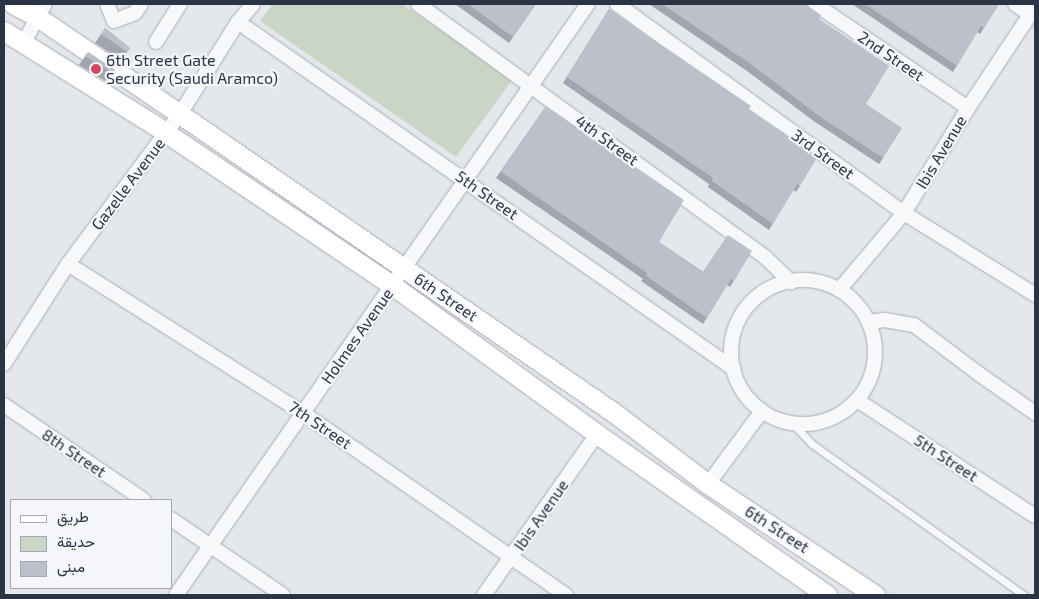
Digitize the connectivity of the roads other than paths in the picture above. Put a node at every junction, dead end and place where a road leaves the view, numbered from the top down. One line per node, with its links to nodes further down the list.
1 (13, 4): 11 (main road, 6th Street)
2 (107, 4): 3 (street)
3 (141, 4)
4 (180, 4): 16 (street)
5 (253, 4): 13 (street, Gazelle Avenue)
6 (418, 4): 17 (street, 4th Street)
7 (588, 4): 17 (street, Holmes Avenue)
8 (617, 4): 22 (street, 3rd Street)
9 (815, 4): 18 (street, 2nd Street)
10 (1015, 4): 12 (street)
11 (40, 10): 15 (street); 19 (main road, 6th Street)
12 (1033, 11): 18 (street, Ibis Avenue)
13 (238, 22): 19 (street, Gazelle Avenue); 21 (street, 5th Street)
14 (4, 32): 15 (main road, 6th Street)
15 (24, 42): 20 (main road, 6th Street)
16 (156, 42)
17 (532, 85): 21 (street, Holmes Avenue); 25 (street, 4th Street)
18 (968, 108): 22 (street, Ibis Avenue)
19 (180, 114): 20 (street, Gazelle Avenue); 24 (main road, 6th Street)
20 (166, 133): 23 (street, Gazelle Avenue); 26 (main road, 6th Street)
21 (466, 180): 24 (street, Holmes Avenue); 31 (street, 5th Street)
22 (904, 213): 27 (street, Ibis Avenue); 28 (street, 3rd Street)
23 (68, 264): 30 (street, Gazelle Avenue); 35 (street, 7th Street)
24 (404, 269): 26 (street, Holmes Avenue); 39 (main road, 6th Street)
25 (791, 282): 27 (street); 31 (street)
26 (392, 285): 35 (street, Holmes Avenue); 38 (main road, 6th Street)
27 (839, 290): 29 (street)
28 (1035, 295)
29 (868, 322): 32 (street); 36 (street)
30 (4, 364)
31 (734, 369): 34 (street)
32 (857, 400): 37 (street); 41 (street, 5th Street)
33 (4, 405): 40 (street, 8th Street)
34 (762, 411): 37 (street); 39 (street)
35 (303, 413): 43 (street, Holmes Avenue); 44 (street, 7th Street)
36 (1035, 413)
37 (801, 424): 51 (lane)
38 (597, 434): 44 (street, Ibis Avenue); 49 (main road, 6th Street)
39 (708, 484): 50 (main road, 6th Street)
40 (143, 499)
41 (1035, 516)
42 (172, 520): 43 (street)
43 (211, 546): 45 (street, Holmes Avenue); 46 (street)
44 (512, 556): 47 (street, Ibis Avenue); 48 (street, 7th Street)
45 (176, 595)
46 (283, 595)
47 (484, 595)
48 (566, 595)
49 (827, 595)
50 (875, 595)
51 (1024, 595)

